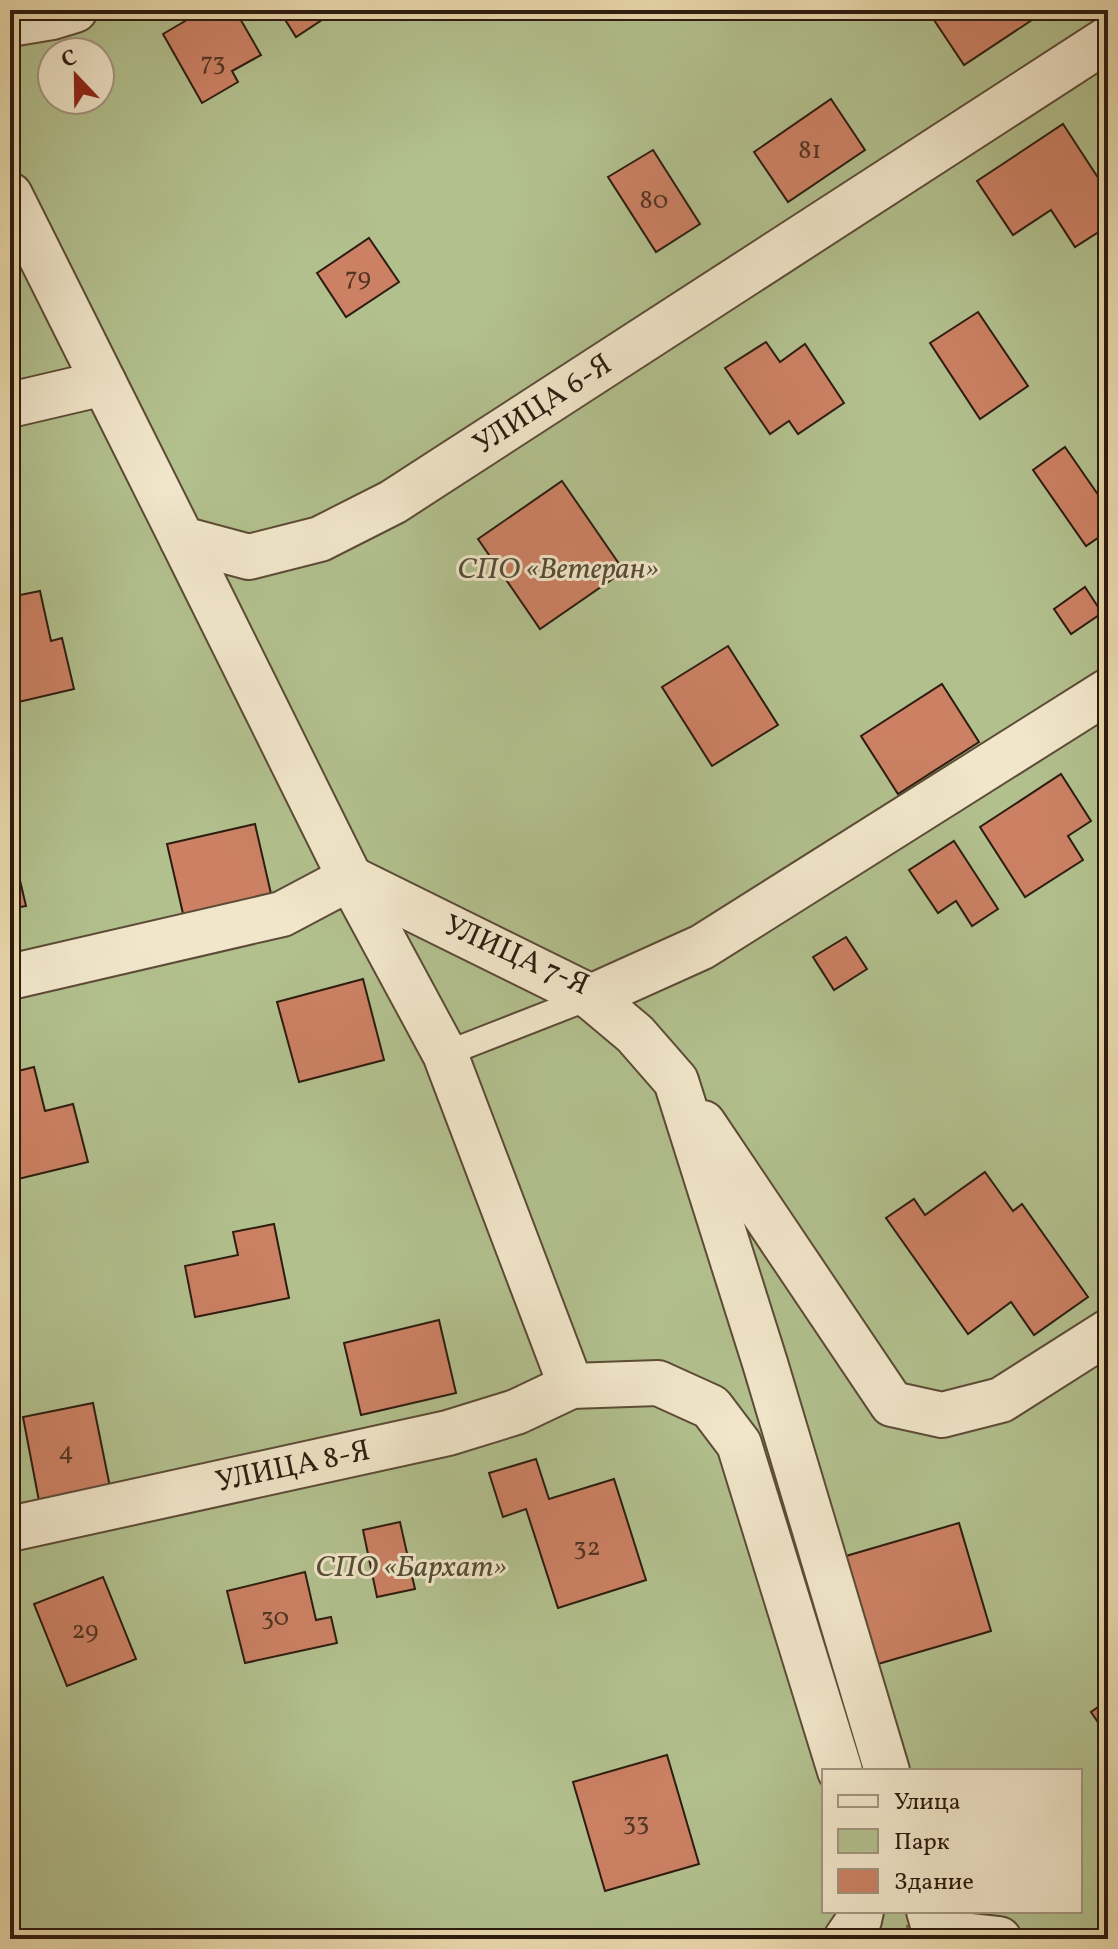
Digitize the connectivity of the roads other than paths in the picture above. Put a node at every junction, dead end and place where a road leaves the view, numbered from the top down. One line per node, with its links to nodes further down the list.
1 (75, 10): 2 (street)
2 (10, 24)
3 (1108, 39): 7 (street, УЛИЦА 6-Я)
4 (10, 195): 5 (street)
5 (104, 383): 6 (street); 7 (street)
6 (10, 405)
7 (182, 539): 9 (street)
8 (1108, 691): 11 (street, УЛИЦА 7-Я)
9 (350, 878): 10 (street); 11 (street, УЛИЦА 7-Я); 12 (street)
10 (10, 977)
11 (591, 997): 12 (lane); 13 (street)
12 (445, 1054): 15 (street)
13 (676, 1081): 14 (street); 18 (street)
14 (1108, 1332)
15 (571, 1386): 16 (street, УЛИЦА 8-Я); 17 (street)
16 (10, 1529)
17 (839, 1769)
18 (886, 1769)
19 (932, 1922): 20 (street)
20 (999, 1939)

